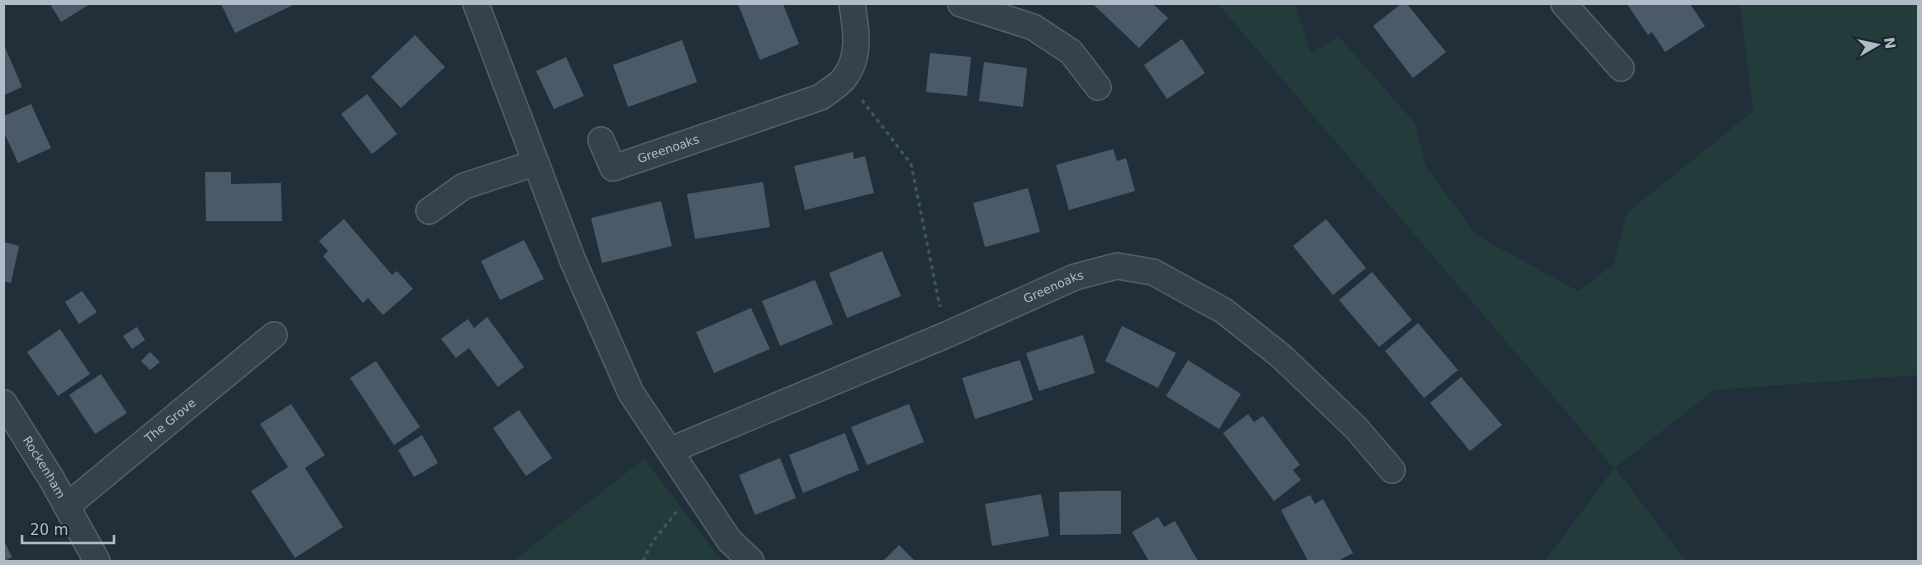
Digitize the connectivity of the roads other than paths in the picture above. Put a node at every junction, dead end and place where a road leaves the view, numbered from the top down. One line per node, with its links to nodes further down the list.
1 (476, 4): 8 (street)
2 (852, 4): 7 (street, Greenoaks)
3 (961, 4): 6 (street)
4 (1564, 4): 5 (street)
5 (1621, 68)
6 (1098, 87)
7 (601, 140)
8 (534, 163): 9 (street); 12 (street)
9 (429, 211)
10 (274, 335): 14 (street, The Grove)
11 (4, 403): 14 (street, Rockenham)
12 (671, 450): 13 (street, Greenoaks); 16 (street)
13 (1392, 470)
14 (67, 506): 15 (street, Rockenham)
15 (97, 561)
16 (751, 561)

